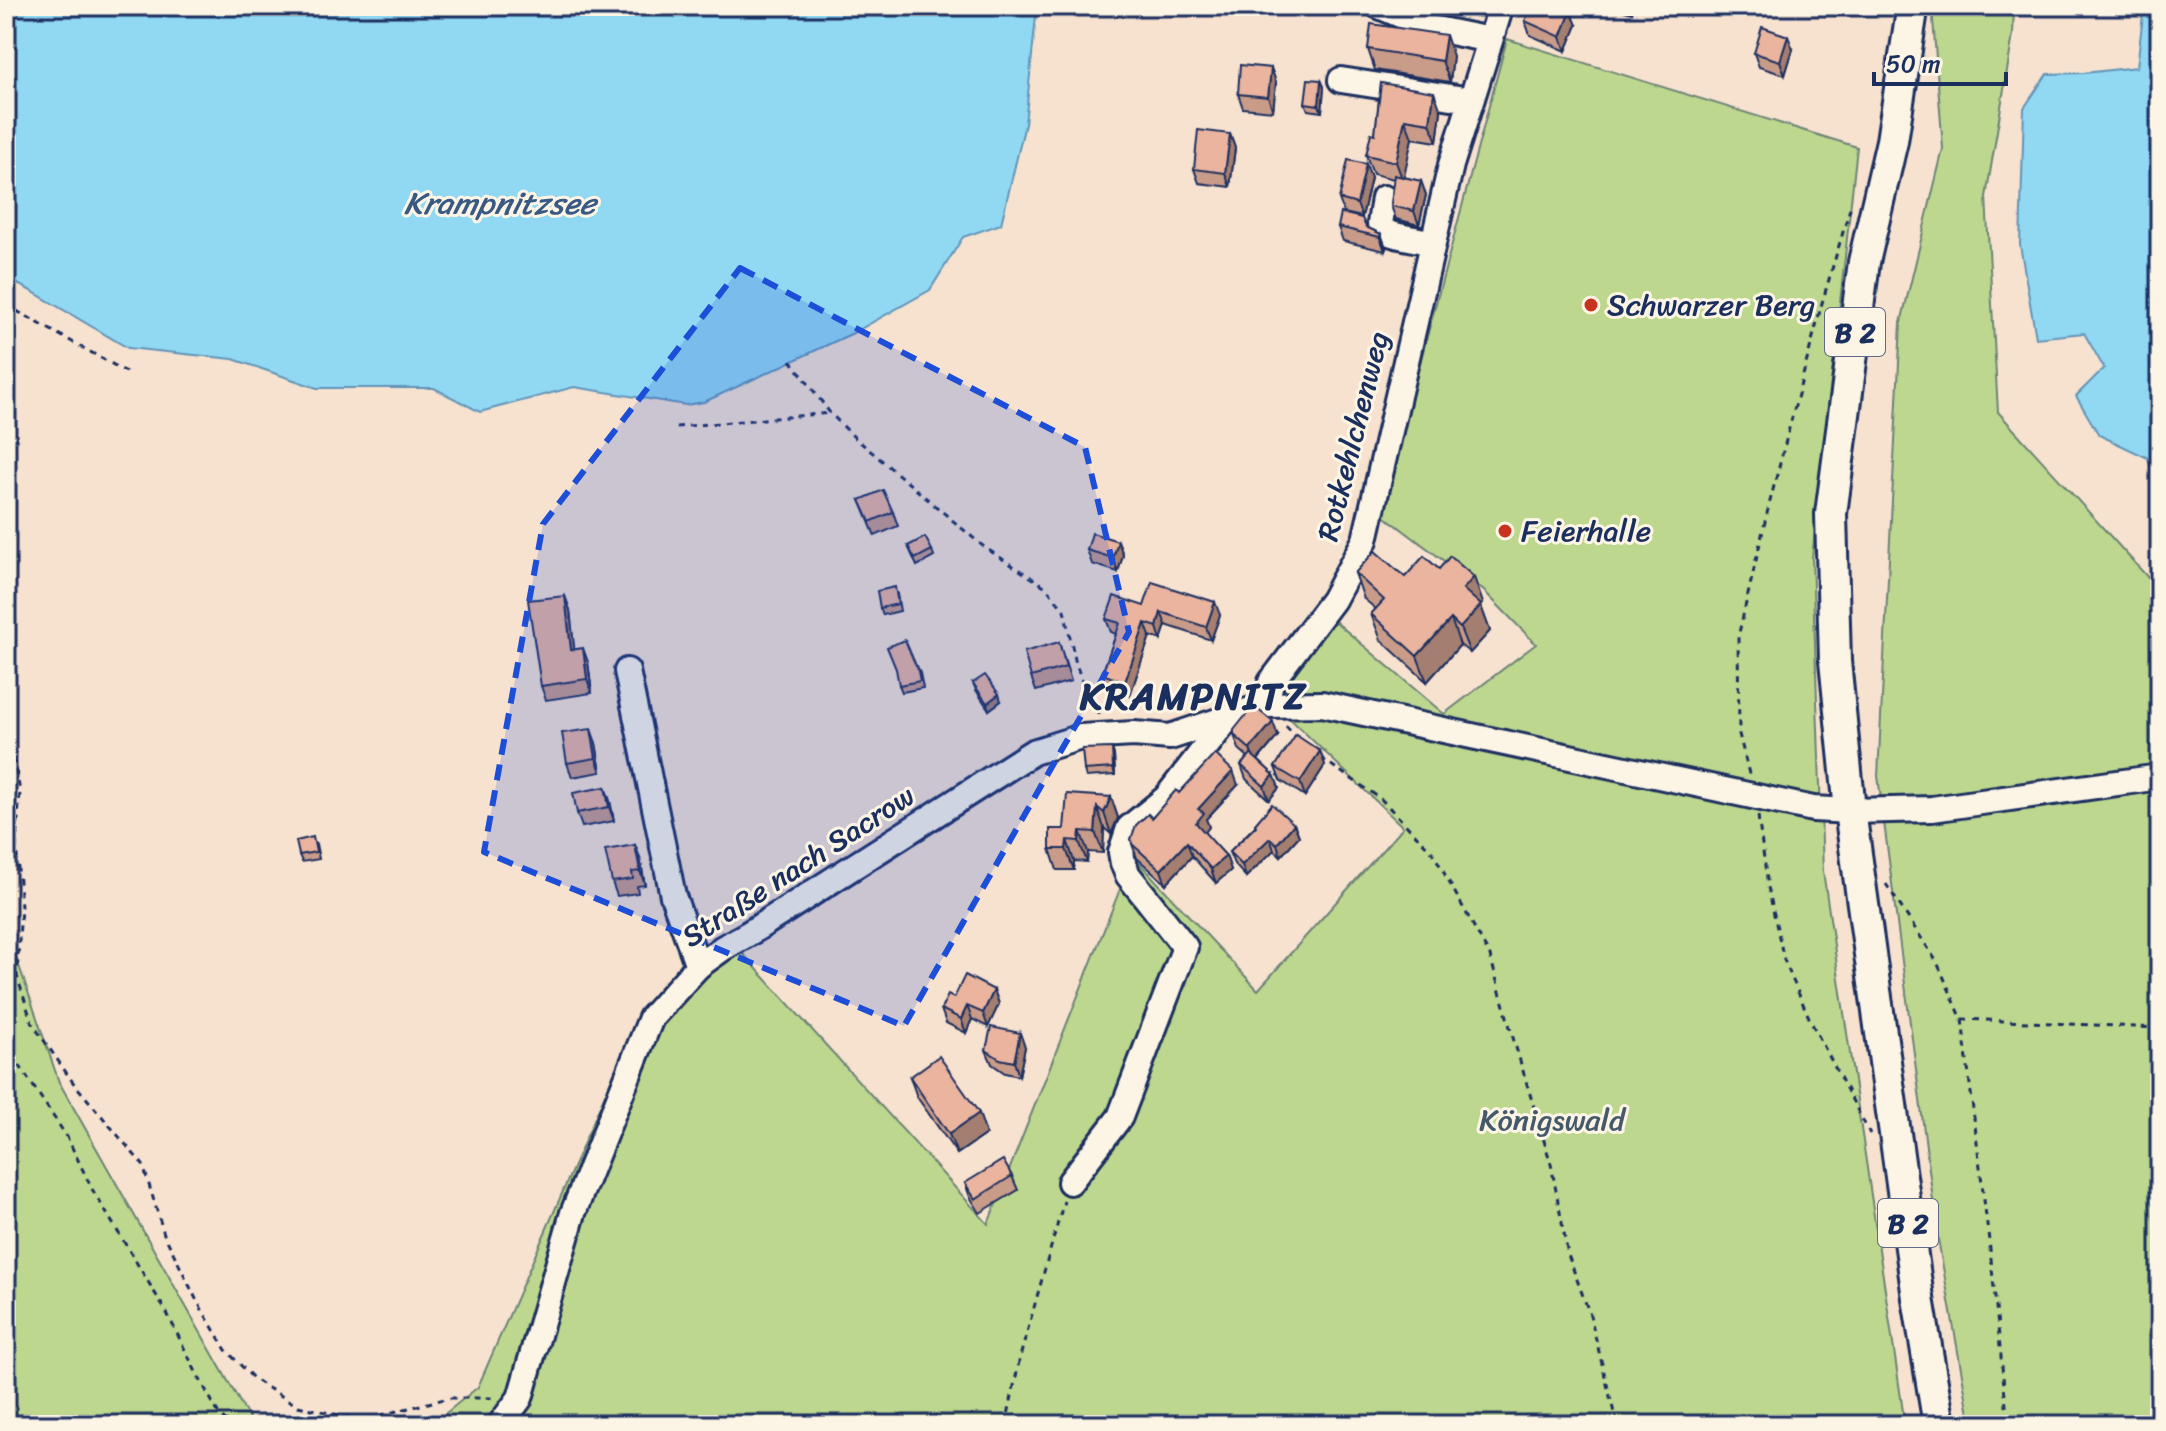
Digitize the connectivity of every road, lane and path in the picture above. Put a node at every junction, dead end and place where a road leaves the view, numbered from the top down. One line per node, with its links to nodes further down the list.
1 (1379, 6): 4 (street)
2 (1501, 6): 4 (street, Rotkehlchenweg)
3 (1910, 6): 24 (main road, B 2)
4 (1490, 40): 6 (street, Rotkehlchenweg)
5 (1341, 80): 6 (street)
6 (1471, 100): 9 (street, Rotkehlchenweg)
7 (1384, 198): 9 (street)
8 (1852, 201): 23 (path)
9 (1433, 243): 16 (street, Rotkehlchenweg)
10 (6, 305): 12 (path)
11 (791, 360): 13 (path)
12 (128, 373)
13 (830, 413): 14 (path); 18 (path)
14 (676, 427)
15 (627, 671): 26 (street)
16 (1266, 705): 19 (street, Straße nach Sacrow); 20 (path); 23 (street)
17 (6, 711): 32 (path)
18 (1102, 715)
19 (1231, 715): 26 (street, Straße nach Sacrow); 31 (street)
20 (1305, 747)
21 (1318, 756): 36 (path)
22 (2160, 777): 24 (street)
23 (1755, 797): 24 (street); 30 (path)
24 (1850, 811): 37 (main road, B 2)
25 (1884, 882): 27 (path)
26 (698, 966): 32 (street, Straße nach Sacrow)
27 (1962, 1019): 28 (path); 38 (path)
28 (2160, 1028)
29 (6, 1045): 33 (path)
30 (1869, 1134)
31 (1070, 1182): 35 (path)
32 (520, 1398): 34 (street, Straße nach Sacrow)
33 (230, 1425)
34 (500, 1425)
35 (1006, 1425)
36 (1617, 1425)
37 (1939, 1425)
38 (2008, 1425)

